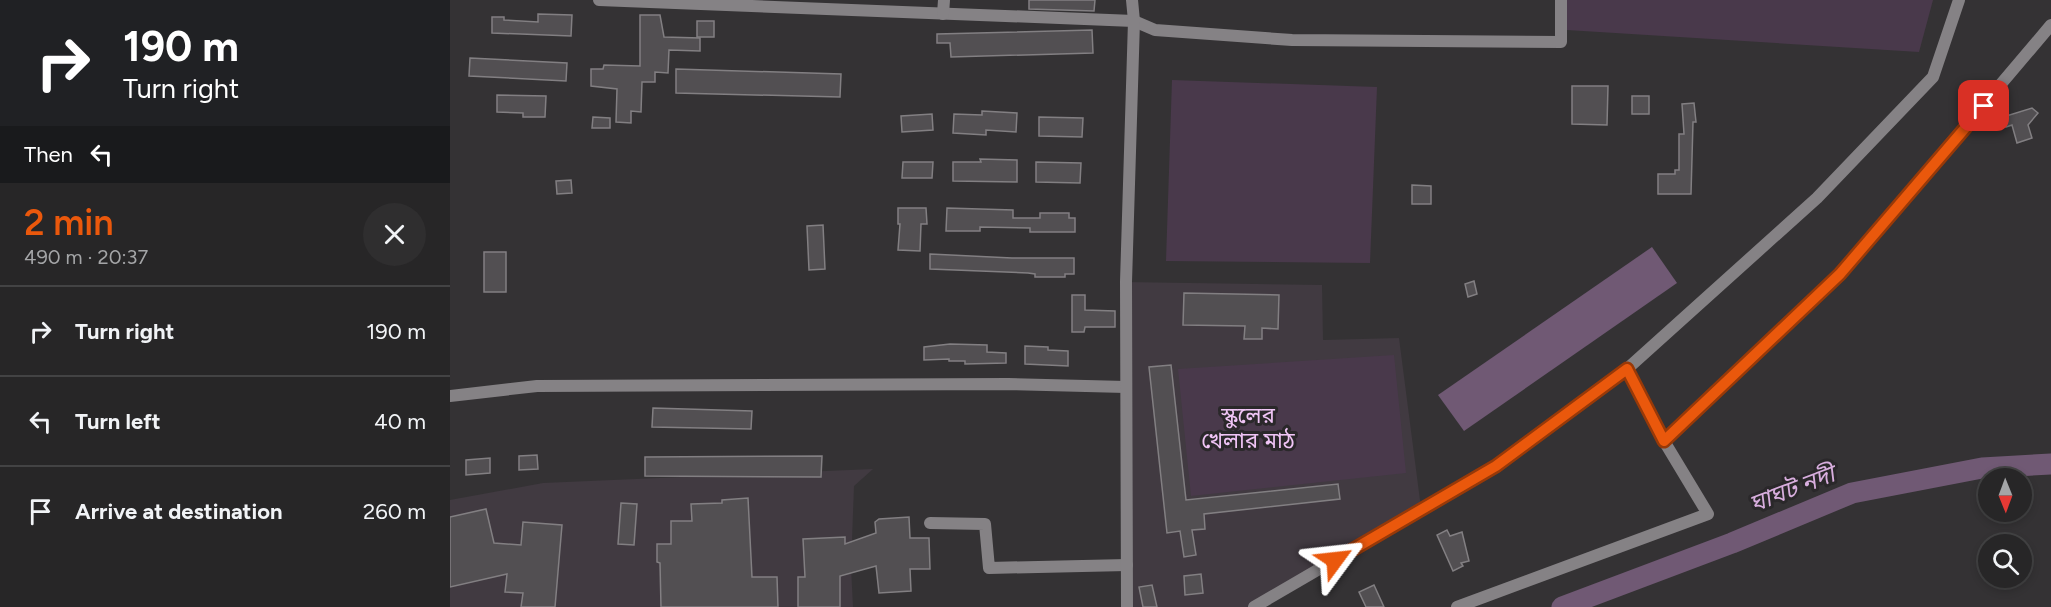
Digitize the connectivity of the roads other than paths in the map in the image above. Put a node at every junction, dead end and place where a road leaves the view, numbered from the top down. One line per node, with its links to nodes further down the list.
1 (599, 0): 6 (street)
2 (944, 0): 8 (street)
3 (1132, 0): 9 (street)
4 (1561, 0): 9 (street)
5 (1959, 0): 11 (street)
6 (680, 2): 7 (street)
7 (795, 4): 8 (street)
8 (943, 14): 9 (street)
9 (1134, 21): 12 (street)
10 (2051, 25): 14 (street)
11 (1627, 369): 14 (street); 18 (street)
12 (1126, 387): 13 (street); 16 (street)
13 (450, 396)
14 (1664, 441): 19 (street)
15 (930, 523): 16 (street)
16 (1127, 565): 17 (street)
17 (1127, 607)
18 (1254, 607)
19 (1457, 607)

